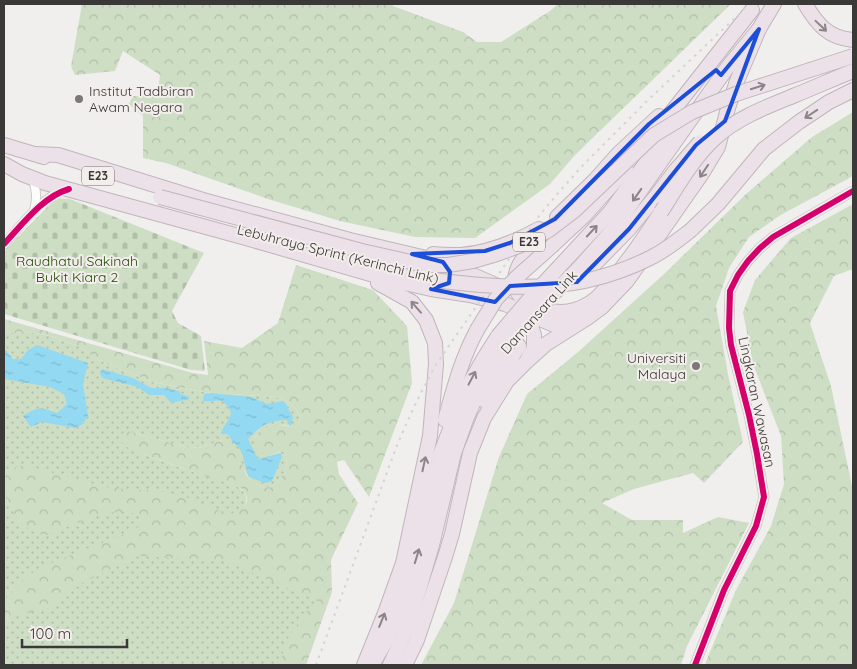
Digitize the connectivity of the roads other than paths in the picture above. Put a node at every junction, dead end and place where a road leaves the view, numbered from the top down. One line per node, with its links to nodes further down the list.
1 (774, 4): 4 (highway, Damansara Link / E23)
2 (805, 4): 5 (highway, one-way to 5)
3 (753, 7): 9 (highway); 26 (highway, Damansara Link / E23, one-way to 3, bridge)
4 (760, 28): 24 (highway, one-way to 24); 26 (highway, Damansara Link / E23, one-way to 26, bridge)
5 (849, 39)
6 (853, 56): 10 (highway, Lebuhraya Sprint (Kerinchi Link) / E23, one-way to 6, bridge)
7 (853, 71): 9 (highway, bridge); 26 (highway, bridge)
8 (853, 90): 17 (highway, Lebuhraya Sprint (Kerinchi Link) / E23, one-way to 17, bridge)
9 (685, 95): 20 (highway)
10 (654, 135): 17 (highway, Lebuhraya Sprint (Kerinchi Link) / E23, bridge); 28 (highway, bridge)
11 (4, 145): 12 (highway, Lebuhraya Sprint (Kerinchi Link) / E23)
12 (36, 154): 17 (highway, Lebuhraya Sprint (Kerinchi Link) / E23); 20 (highway)
13 (4, 164): 14 (highway); 17 (highway, Lebuhraya Sprint (Kerinchi Link) / E23)
14 (32, 178): 15 (highway); 18 (street)
15 (69, 189): 18 (street); 22 (highway)
16 (853, 192): 36 (street, Lingkaran Wawasan)
17 (158, 201)
18 (34, 213): 19 (street)
19 (4, 244)
20 (412, 254): 21 (highway)
21 (443, 262): 23 (highway); 25 (highway)
22 (355, 270): 23 (highway); 32 (highway, one-way to 22)
23 (431, 289): 25 (highway)
24 (602, 307): 25 (highway); 27 (highway)
25 (527, 314): 27 (highway)
26 (508, 343): 28 (highway, Damansara Link / E23, one-way to 26); 29 (highway); 31 (highway, Damansara Link / E23)
27 (526, 362): 30 (highway)
28 (440, 455): 33 (highway, Damansara Link / E23, one-way to 28)
29 (444, 531): 30 (highway); 31 (highway)
30 (440, 570): 35 (highway)
31 (409, 624): 34 (highway, Damansara Link / E23)
32 (364, 665)
33 (372, 665)
34 (390, 665)
35 (405, 665)
36 (695, 665)

